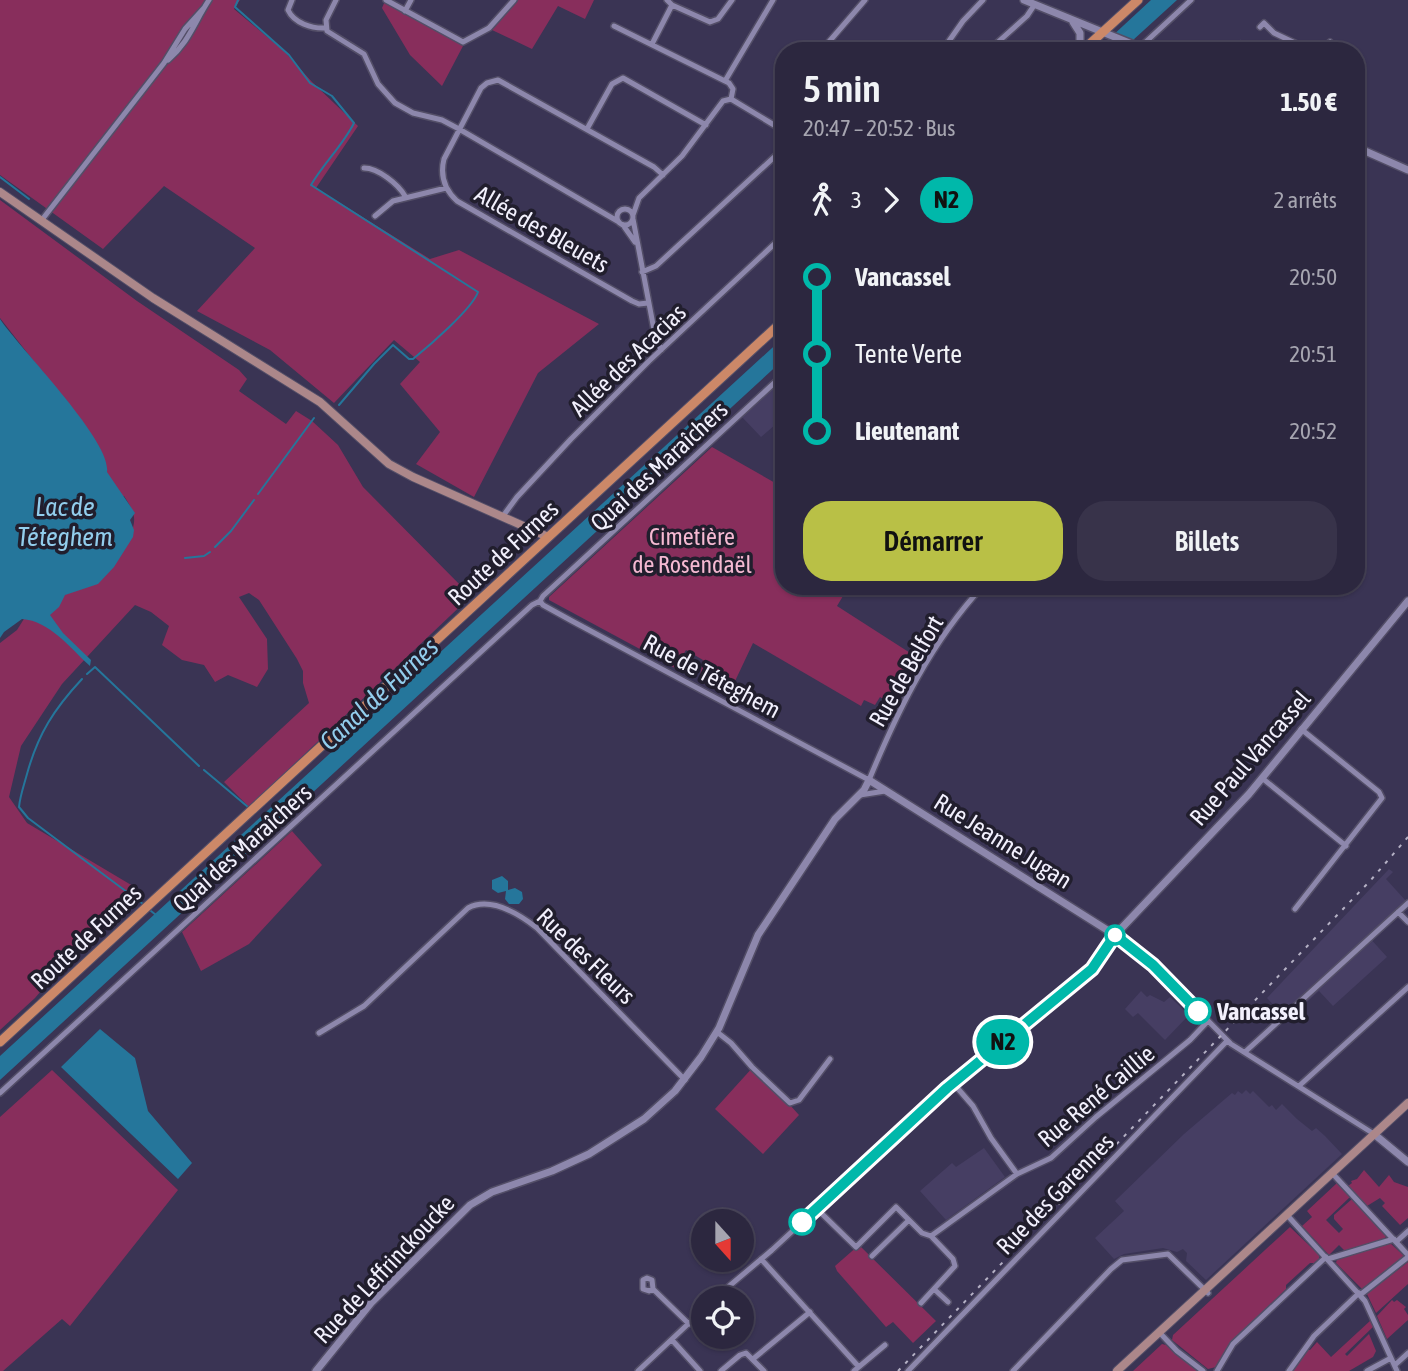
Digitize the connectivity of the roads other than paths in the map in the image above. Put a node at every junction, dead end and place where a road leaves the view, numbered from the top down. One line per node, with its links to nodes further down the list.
1 (208, 0): 53 (street)
2 (292, 0): 22 (street)
3 (336, 0): 22 (street)
4 (386, 0): 17 (street)
5 (411, 0): 17 (street)
6 (514, 0): 17 (street)
7 (732, 0): 15 (street)
8 (773, 0): 33 (street)
9 (865, 0): 25 (street)
10 (983, 0): 26 (street)
11 (1024, 0): 16 (street)
12 (1130, 0): 23 (main road)
13 (1138, 0): 19 (main road)
14 (1191, 0): 30 (street)
15 (670, 2): 32 (street)
16 (1035, 4): 18 (street); 27 (street)
17 (405, 11)
18 (1070, 19): 23 (street); 28 (street)
19 (1116, 25): 23 (main road); 24 (street)
20 (1262, 25): 31 (street)
21 (614, 26): 32 (street)
22 (326, 27): 37 (street)
23 (1102, 33): 24 (street); 29 (main road)
24 (1123, 41)
25 (829, 42)
26 (948, 42)
27 (998, 42)
28 (1079, 42)
29 (1089, 42)
30 (1144, 42)
31 (1294, 42)
32 (652, 44): 33 (street)
33 (725, 81): 34 (street)
34 (732, 99): 35 (street); 36 (street)
35 (706, 125): 38 (street); 43 (street)
36 (775, 125)
37 (460, 129): 38 (street, Allée des Bleuets); 45 (street, Allée des Bleuets); 50 (street)
38 (587, 129): 43 (street, Allée des Bleuets)
39 (1365, 151): 42 (street)
40 (775, 156): 57 (street)
41 (364, 168): 48 (street)
42 (1408, 170)
43 (663, 175): 46 (street)
44 (0, 186): 53 (main road)
45 (446, 188): 48 (street); 58 (street, Allée des Bleuets)
46 (645, 191): 49 (street); 52 (street)
47 (0, 192): 53 (main road)
48 (405, 196): 51 (street)
49 (620, 211): 50 (street); 52 (street); 54 (street)
50 (605, 212): 54 (street)
51 (375, 216)
52 (633, 217): 54 (street); 56 (street)
53 (43, 219): 62 (main road)
54 (621, 223): 56 (street)
55 (775, 243): 60 (street, Allée des Acacias)
56 (639, 252): 57 (street)
57 (642, 272): 58 (street)
58 (648, 303): 60 (street)
59 (775, 328): 63 (main road, Route de Furnes)
60 (661, 350): 62 (street, Allée des Acacias)
61 (775, 382): 65 (street, Quai des Maraîchers)
62 (503, 516): 63 (main road)
63 (548, 537): 83 (main road, Route de Furnes)
64 (975, 595): 69 (street, Rue de Belfort)
65 (540, 601): 69 (street, Rue de Téteghem); 89 (street, Quai des Maraîchers)
66 (1408, 601): 67 (street, Rue Paul Vancassel)
67 (1301, 729): 68 (street, Rue Paul Vancassel); 72 (street)
68 (1262, 778): 72 (street); 77 (street, Rue Paul Vancassel)
69 (869, 780): 70 (street, Rue Jeanne Jugan); 71 (street, Rue de Leffrinckoucke)
70 (888, 791): 71 (street); 77 (street, Rue Jeanne Jugan)
71 (854, 799): 81 (street, Rue de Leffrinckoucke)
72 (1346, 846): 74 (street)
73 (1408, 903): 75 (street)
74 (1295, 909)
75 (1398, 912): 76 (street); 84 (street)
76 (1408, 922)
77 (1115, 935): 79 (street); 87 (street)
78 (1408, 987): 88 (street)
79 (1208, 1021): 82 (street); 94 (street, Rue René Caillie)
80 (319, 1032): 86 (street, Rue des Fleurs)
81 (717, 1032): 85 (street); 86 (street, Rue de Leffrinckoucke)
82 (1227, 1041): 84 (street); 123 (street, Rue des Garennes)
83 (0, 1042)
84 (1245, 1052): 88 (street)
85 (830, 1059)
86 (685, 1080): 124 (street, Rue de Leffrinckoucke)
87 (953, 1083): 94 (street); 96 (street)
88 (1299, 1086): 92 (street)
89 (0, 1093)
90 (1408, 1103): 92 (main road)
91 (1408, 1110): 92 (main road)
92 (1376, 1135): 93 (street); 95 (main road)
93 (1408, 1162)
94 (1017, 1174): 100 (street, Rue René Caillie)
95 (1334, 1175): 97 (main road); 101 (street)
96 (817, 1209): 98 (street); 105 (street)
97 (1288, 1216): 104 (street); 109 (main road)
98 (909, 1220): 100 (street); 102 (street)
99 (1408, 1231): 101 (street)
100 (931, 1236): 108 (street)
101 (1395, 1241): 103 (street); 104 (street)
102 (872, 1256)
103 (1408, 1256): 110 (street)
104 (1327, 1258): 110 (street); 133 (street)
105 (761, 1259): 106 (street); 113 (street)
106 (729, 1286)
107 (653, 1289): 114 (street)
108 (934, 1289): 111 (street); 112 (street)
109 (1207, 1292): 115 (main road); 129 (street)
110 (1359, 1294): 119 (street); 134 (street)
111 (921, 1303)
112 (948, 1303)
113 (810, 1312): 120 (street); 122 (street)
114 (689, 1324): 116 (street)
115 (1161, 1334): 130 (main road); 131 (main road); 132 (street)
116 (672, 1340): 125 (street); 126 (street)
117 (885, 1345): 122 (street)
118 (1408, 1353): 121 (street)
119 (1391, 1358): 121 (street); 135 (street)
120 (753, 1359): 127 (street); 128 (street)
121 (1396, 1368)
122 (857, 1369)
123 (909, 1370)
124 (316, 1371)
125 (638, 1371)
126 (700, 1371)
127 (721, 1371)
128 (764, 1371)
129 (1013, 1371)
130 (1117, 1371)
131 (1124, 1371)
132 (1203, 1371)
133 (1217, 1371)
134 (1289, 1371)
135 (1367, 1371)

